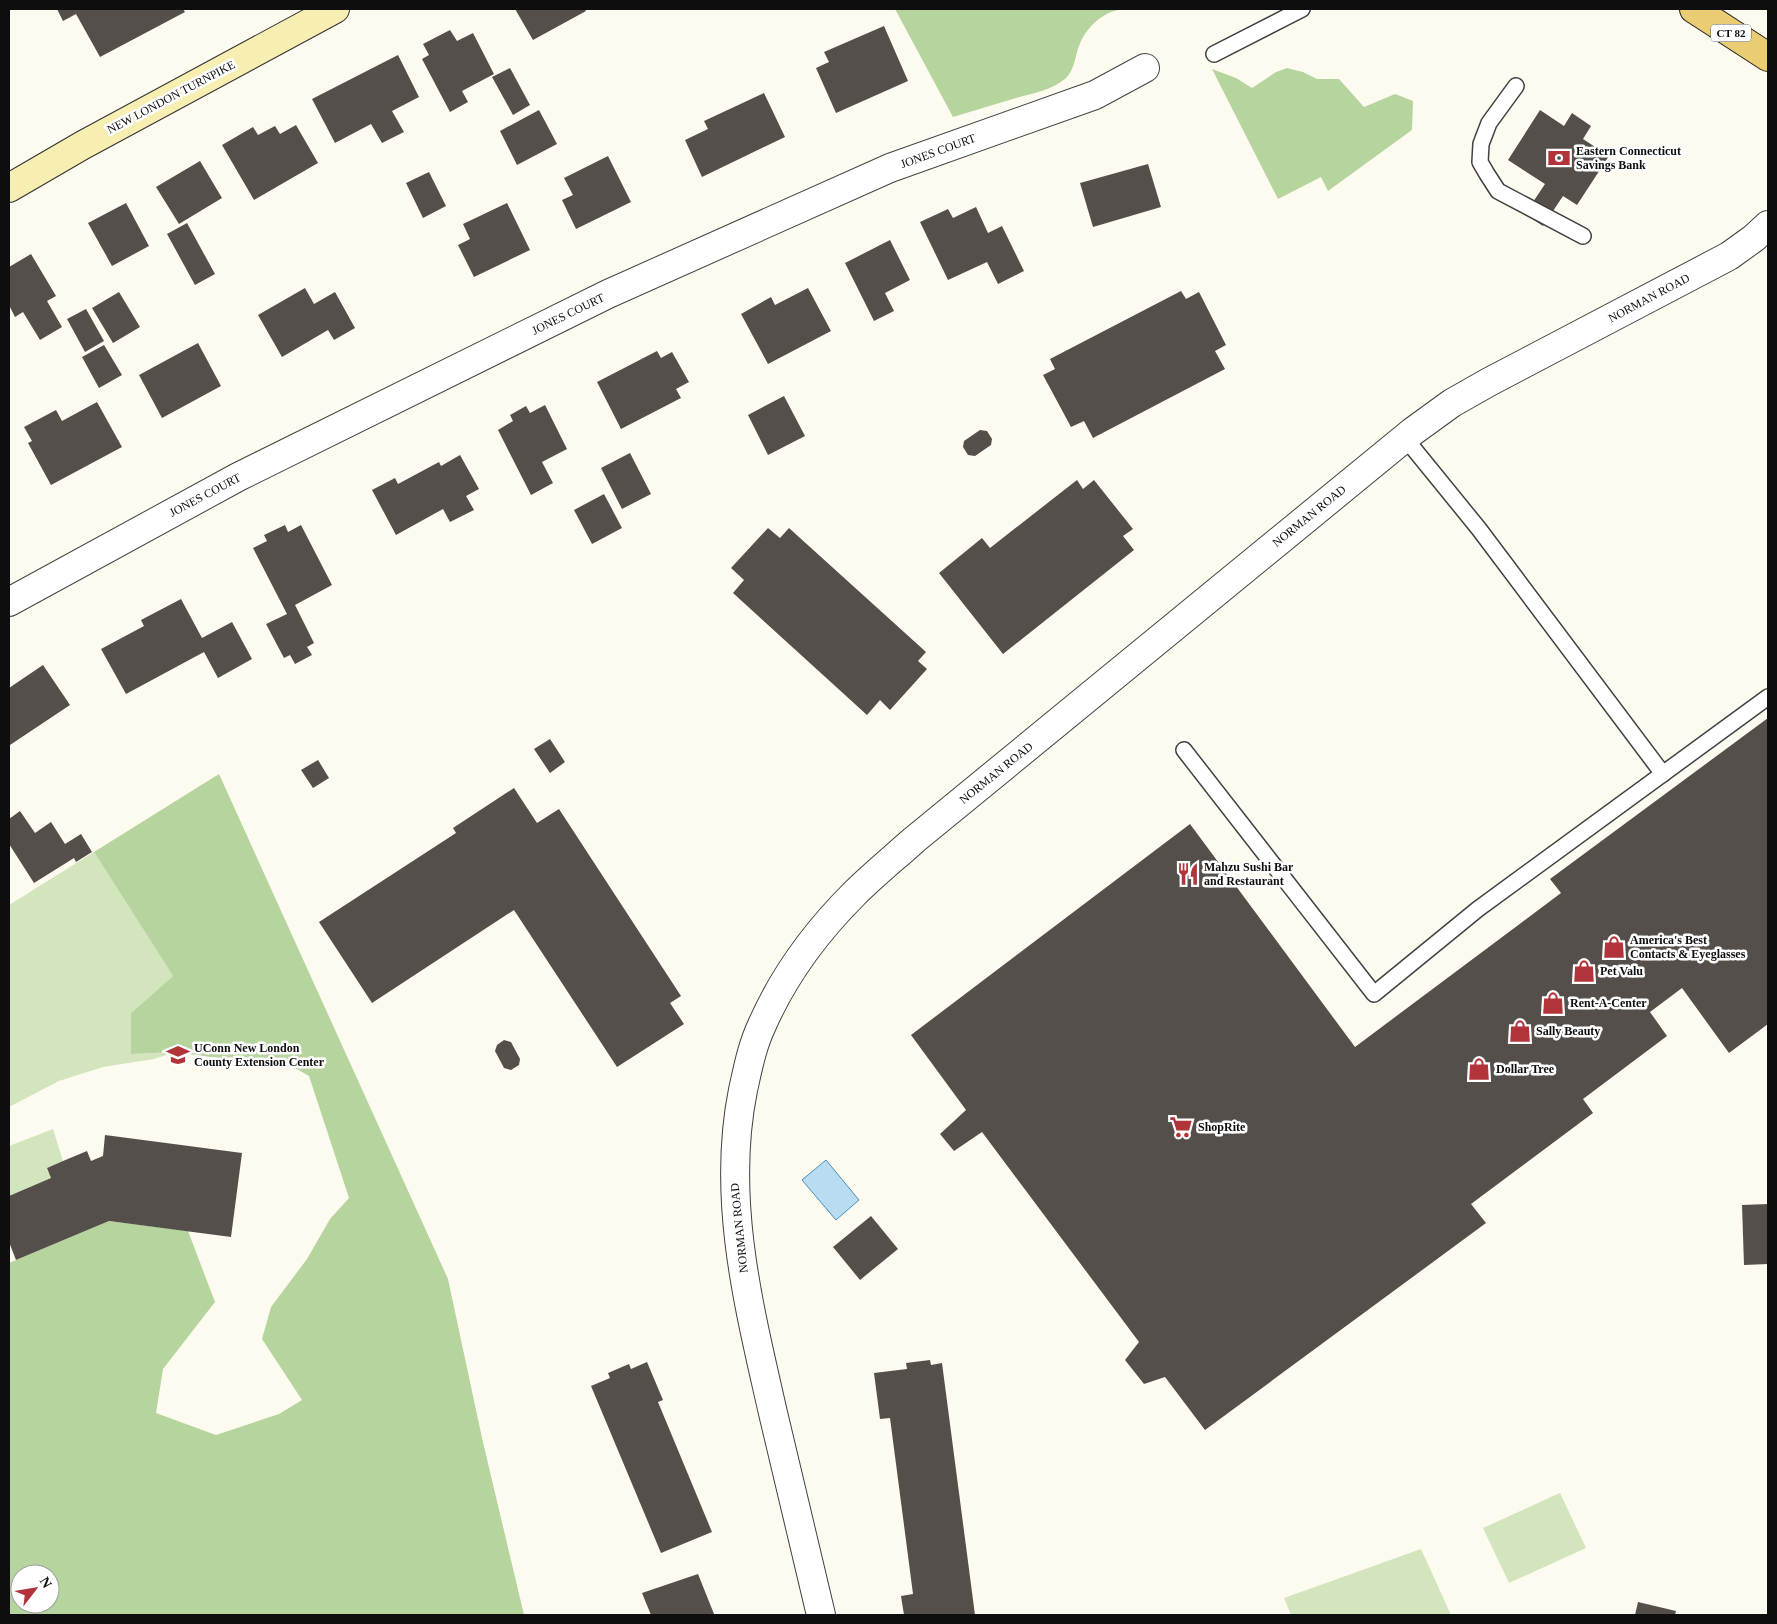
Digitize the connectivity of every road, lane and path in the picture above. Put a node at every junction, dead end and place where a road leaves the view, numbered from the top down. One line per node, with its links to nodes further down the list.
1 (335, 9): 8 (main road, NEW LONDON TURNPIKE)
2 (1302, 9): 4 (lane)
3 (1694, 9): 5 (main road, CT 82)
4 (1214, 54)
5 (1768, 57)
6 (1145, 68): 12 (street, JONES COURT)
7 (1516, 86): 10 (lane)
8 (9, 188)
9 (1768, 225): 11 (street, NORMAN ROAD)
10 (1583, 236)
11 (1405, 438): 15 (lane); 16 (street, NORMAN ROAD)
12 (9, 602)
13 (1768, 697): 15 (lane)
14 (1184, 750): 15 (lane)
15 (1663, 774)
16 (820, 1615)

